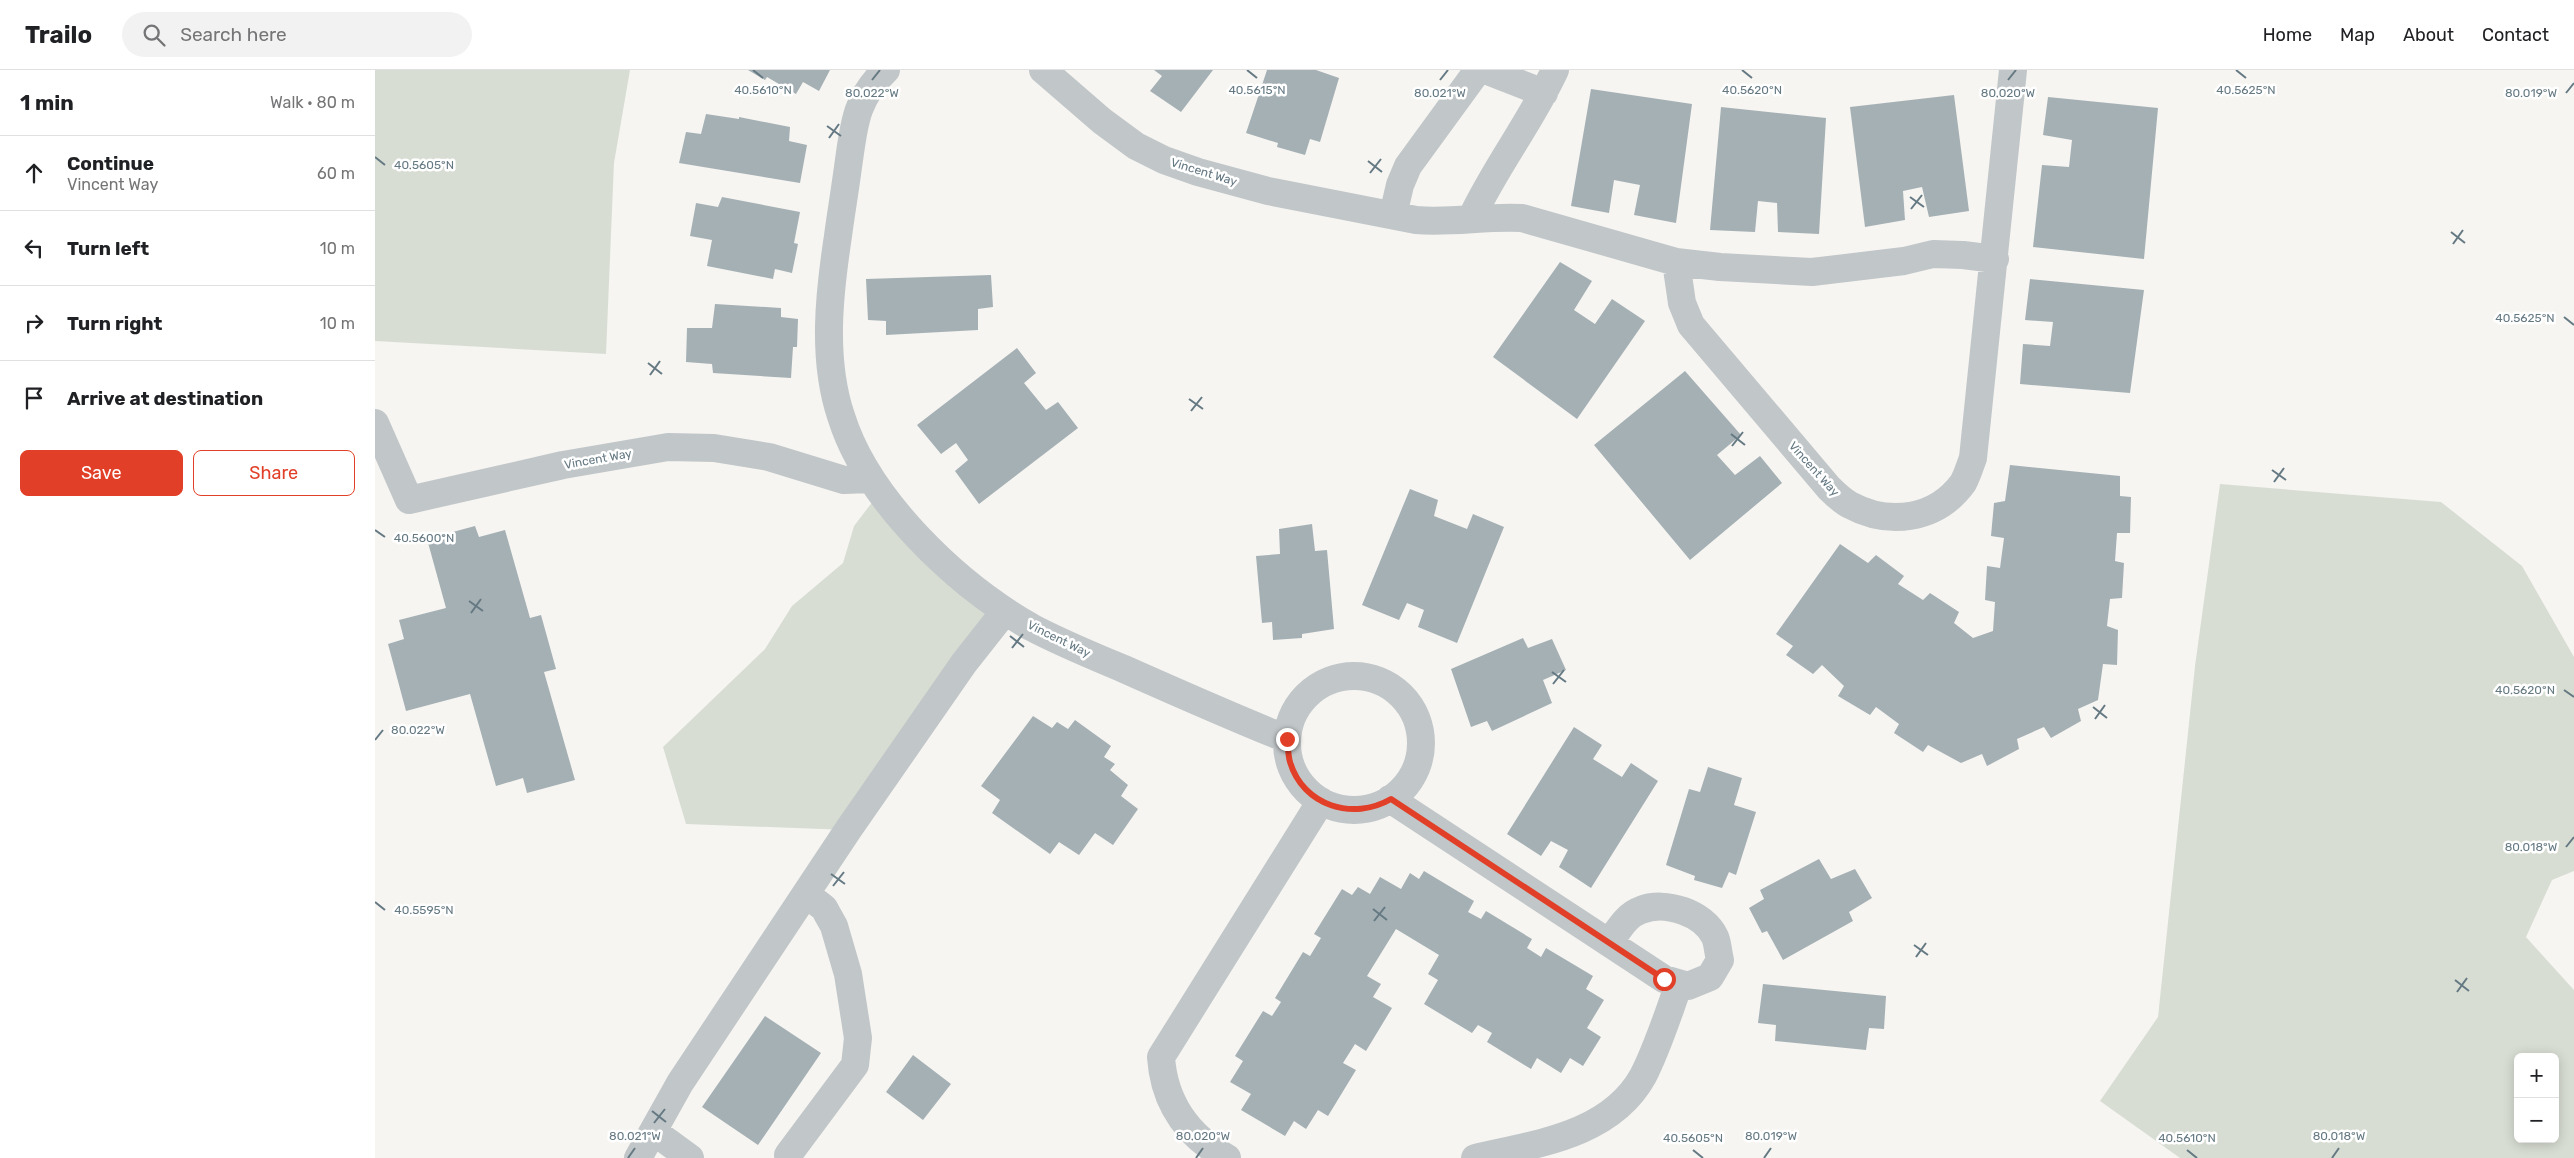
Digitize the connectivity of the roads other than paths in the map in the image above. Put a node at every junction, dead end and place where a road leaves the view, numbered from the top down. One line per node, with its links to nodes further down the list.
1 (886, 70): 12 (street, Vincent Way)
2 (1043, 70): 7 (street, Vincent Way)
3 (1478, 70): 7 (street)
4 (1485, 70): 6 (street)
5 (2013, 70): 9 (street, Vincent Way)
6 (1549, 82): 8 (street)
7 (1393, 215): 8 (street, Vincent Way)
8 (1471, 219): 10 (street, Vincent Way)
9 (1995, 259): 10 (street, Vincent Way); 10 (street, Vincent Way)
10 (1676, 262)
11 (375, 423): 12 (street, Vincent Way)
12 (871, 479): 13 (street, Vincent Way)
13 (1005, 611): 14 (street, Vincent Way); 17 (street)
14 (1287, 739): 15 (street); 16 (street)
15 (1391, 799): 16 (street); 18 (street)
16 (1321, 801): 24 (street)
17 (806, 894): 20 (street); 21 (street)
18 (1609, 942): 19 (street); 19 (street)
19 (1679, 984): 25 (street)
20 (653, 1131): 22 (street); 23 (street)
21 (788, 1155)
22 (638, 1158)
23 (690, 1158)
24 (1227, 1158)
25 (1475, 1158)

